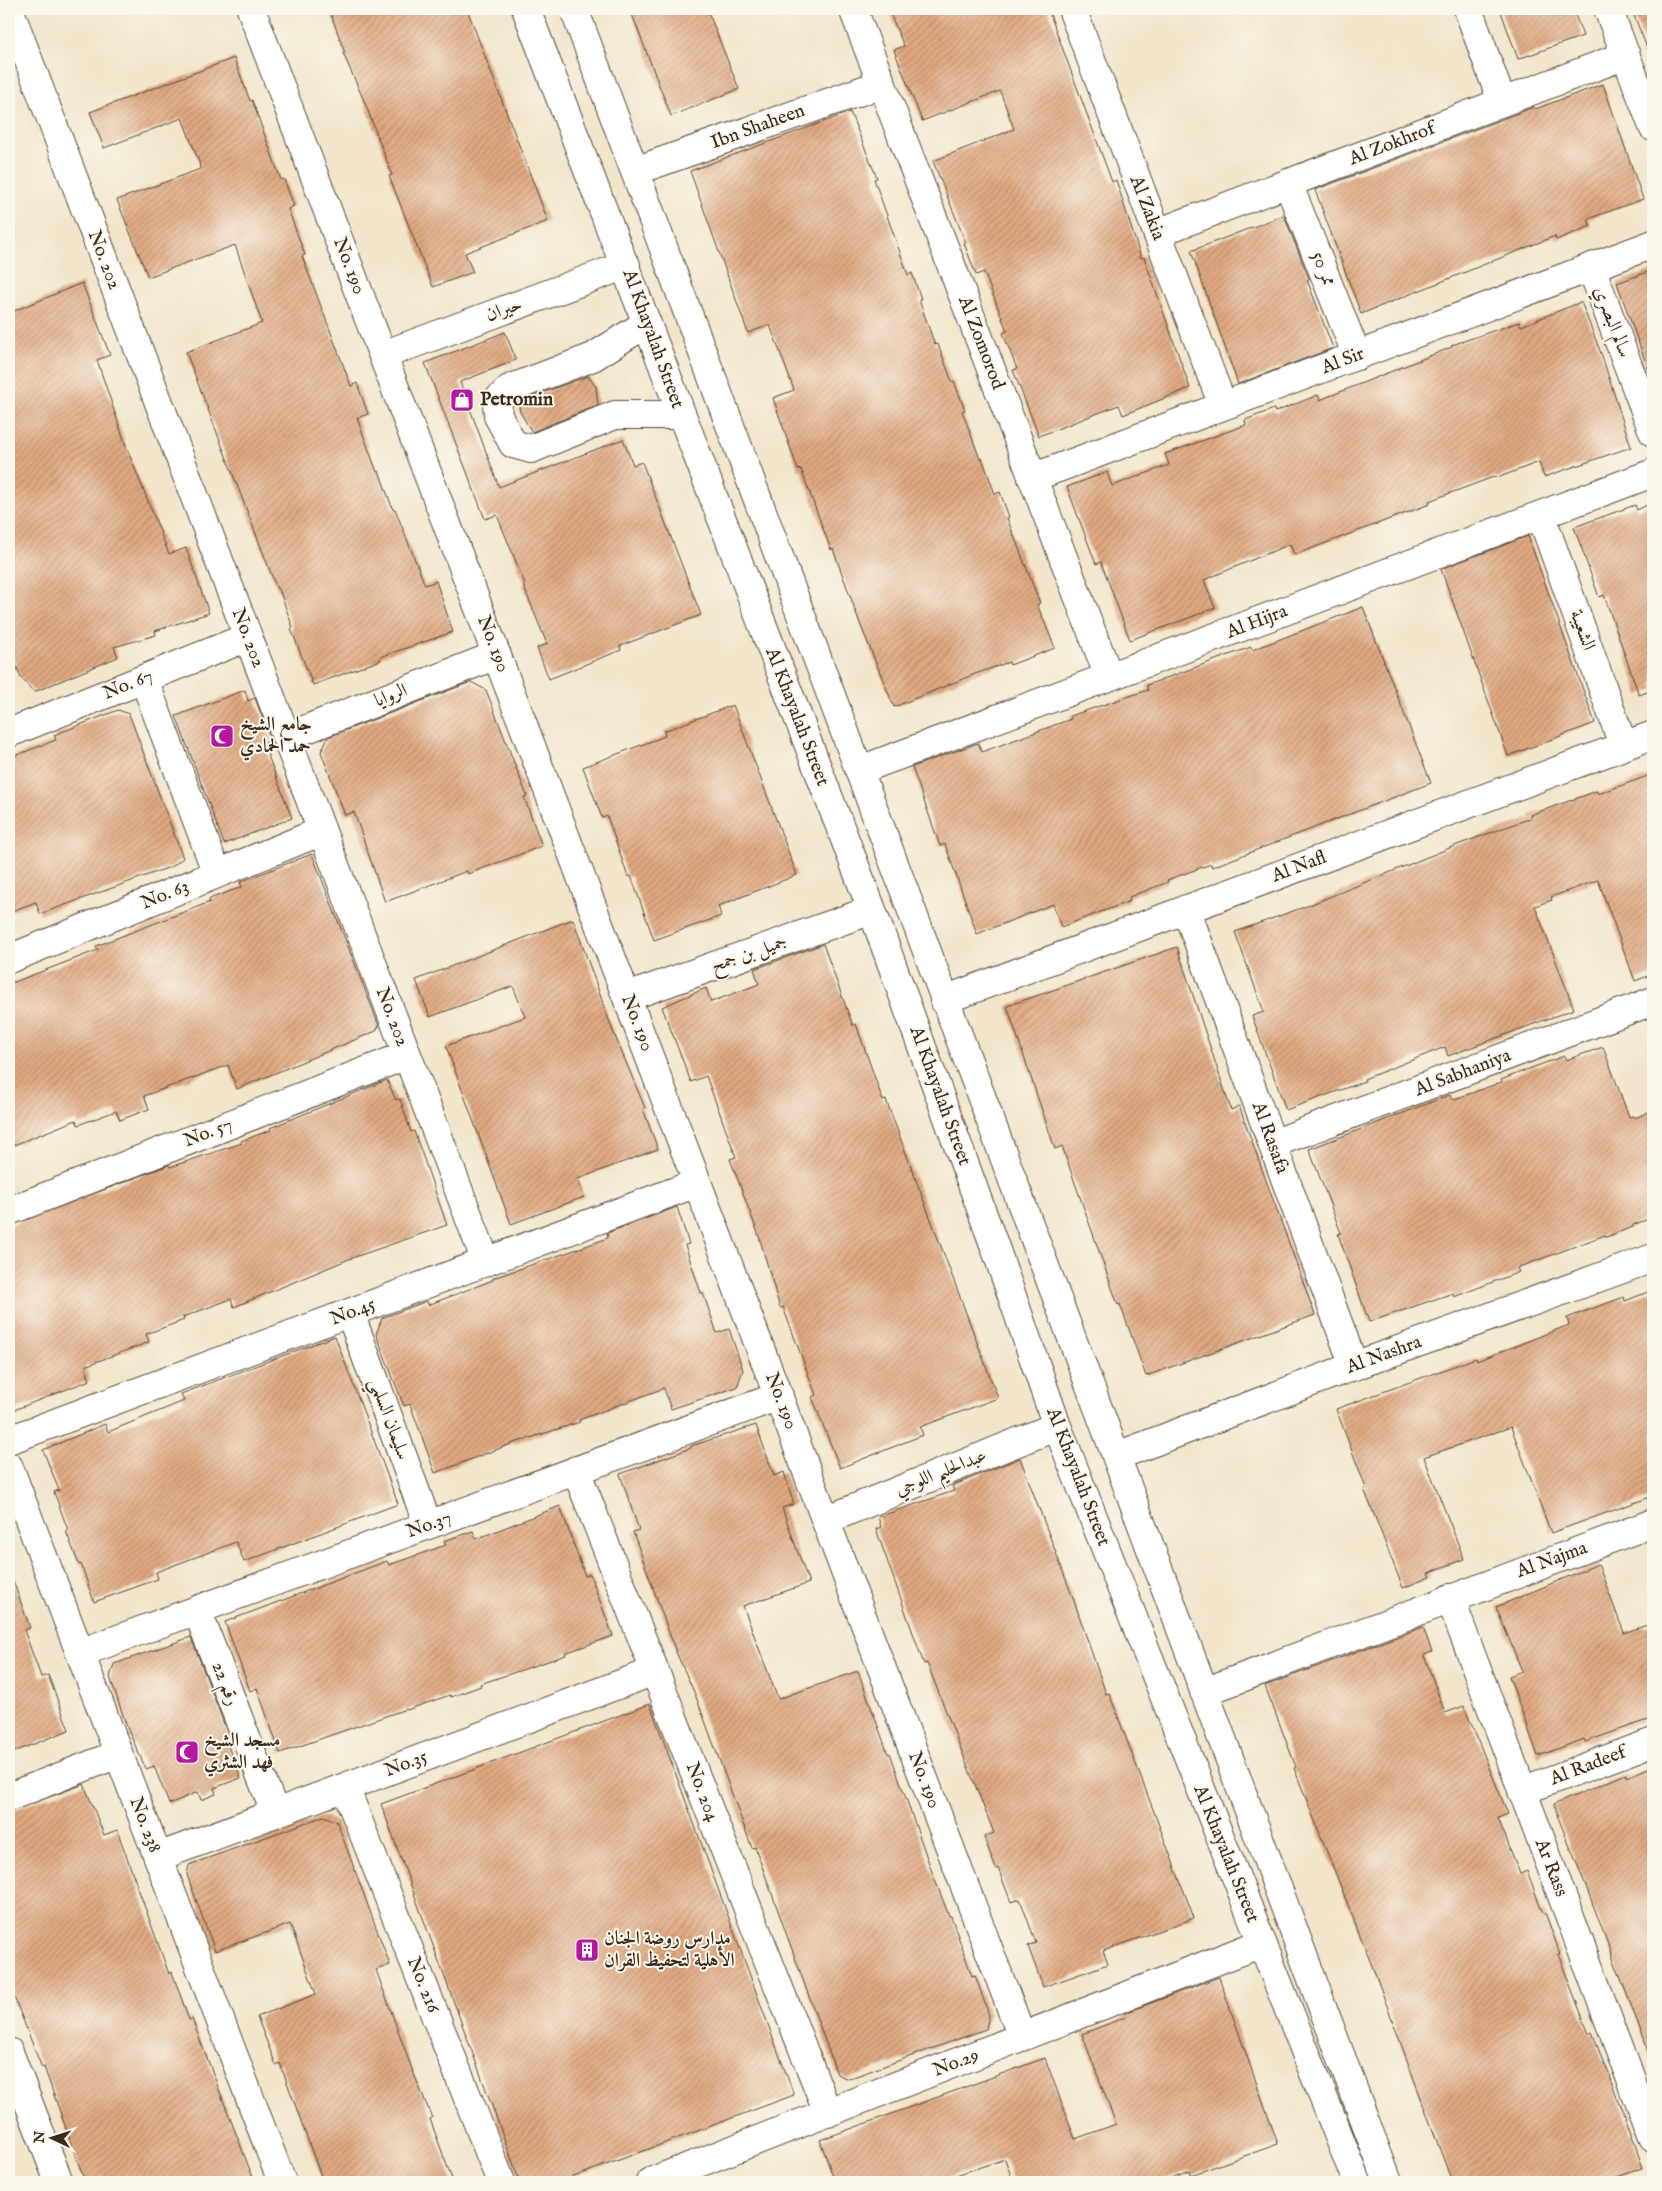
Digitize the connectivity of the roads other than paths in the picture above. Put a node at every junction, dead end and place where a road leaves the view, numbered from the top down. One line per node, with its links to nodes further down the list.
1 (251, 9): 20 (street, No. 190)
2 (526, 9): 17 (street, Al Khayalah Street)
3 (574, 9): 13 (street, Al Khayalah Street)
4 (853, 9): 10 (street, Al Zomorod)
5 (1072, 9): 15 (street, Al Zakia)
6 (1468, 9): 11 (street)
7 (1608, 9): 9 (street)
8 (15, 13): 28 (street, No. 202)
9 (1626, 55): 11 (street, Al Zokhrof); 12 (street)
10 (881, 84): 13 (street, Ibn Shaheen); 26 (street, Al Zomorod)
11 (1502, 102): 14 (street, Al Zokhrof)
12 (1653, 127)
13 (635, 171): 36 (street, Al Khayalah Street)
14 (1288, 183): 15 (street, Al Zokhrof); 21 (street, ممر 50)
15 (1157, 232): 22 (street, Al Zakia)
16 (1653, 244): 18 (street, Al Sir)
17 (626, 265): 19 (street, Al Khayalah Street); 20 (street, حيران)
18 (1591, 268): 21 (street, Al Sir); 24 (street, سالم البصري)
19 (647, 323): 23 (street, Al Khayalah Street); 23 (street)
20 (383, 355): 29 (street, No. 190)
21 (1357, 356): 22 (street, Al Sir)
22 (1222, 406): 26 (street, Al Sir)
23 (681, 415): 40 (street, Al Khayalah Street)
24 (1653, 432)
25 (1653, 473): 27 (street, Al Hijra)
26 (1032, 478): 30 (street, Al Zomorod)
27 (1541, 515): 30 (street, Al Hijra); 35 (street, الشعيبة)
28 (248, 638): 31 (street, No. 67); 34 (street, No. 202)
29 (497, 655): 34 (street, الروايا); 42 (street, No. 190)
30 (1109, 677): 36 (street, Al Hijra)
31 (144, 679): 32 (street, No. 67); 38 (street)
32 (10, 729)
33 (1653, 734): 35 (street, Al Nafl)
34 (286, 736): 37 (street, No. 202)
35 (1623, 745): 39 (street, Al Nafl)
36 (860, 770): 43 (street, Al Khayalah Street)
37 (322, 831): 38 (street, No. 63); 45 (street, No. 202)
38 (218, 874): 41 (street, No. 63)
39 (1186, 909): 43 (street, Al Nafl); 46 (street, Al Rasafa)
40 (872, 910): 42 (street, جميل بن جمح); 50 (street, Al Khayalah Street)
41 (9, 960)
42 (626, 997): 47 (street, No. 190)
43 (944, 1000): 49 (street, Al Khayalah Street)
44 (1653, 1001): 46 (street, Al Sabhaniya)
45 (407, 1054): 48 (street, No. 57); 52 (street, No. 202)
46 (1272, 1144): 56 (street, Al Rasafa)
47 (697, 1183): 52 (street, No.45); 57 (street, No. 190)
48 (9, 1211)
49 (1034, 1238): 50 (street); 55 (street, Al Khayalah Street)
50 (996, 1250): 54 (street, Al Khayalah Street)
51 (1653, 1258): 56 (street, Al Nashra)
52 (486, 1262): 53 (street, No.45)
53 (350, 1313): 59 (street, No.45); 65 (street, سليمان السلمي)
54 (1030, 1346): 55 (street); 58 (street, Al Khayalah Street)
55 (1074, 1346): 60 (street, Al Khayalah Street)
56 (1354, 1366): 60 (street, Al Nashra)
57 (778, 1396): 62 (street, No.37); 63 (street, No. 190)
58 (1057, 1426): 63 (street, عبدالحليم اللوجي); 78 (street, Al Khayalah Street)
59 (9, 1440)
60 (1117, 1456): 70 (street, Al Khayalah Street)
61 (9, 1467): 68 (street, No. 238)
62 (576, 1470): 65 (street, No.37); 69 (street, No. 204)
63 (826, 1520): 79 (street, No. 190)
64 (1653, 1522): 66 (street, Al Najma)
65 (428, 1525): 67 (street, No.37)
66 (1450, 1598): 70 (street, Al Najma); 74 (street, Ar Rass)
67 (197, 1610): 68 (street, No.37); 76 (street, رقم 22)
68 (80, 1653): 72 (street, No. 238)
69 (655, 1671): 73 (street, No.35); 82 (street, No. 204)
70 (1204, 1692): 81 (street, Al Khayalah Street)
71 (1653, 1742): 74 (street, Al Radeef)
72 (118, 1754): 75 (street); 77 (street, No. 238)
73 (345, 1787): 76 (street, No.35); 89 (street, No. 216)
74 (1522, 1791): 84 (street, Ar Rass)
75 (9, 1797)
76 (274, 1814): 77 (street, No.35)
77 (158, 1857): 88 (street, No. 238)
78 (1262, 1943): 79 (street, No.29); 83 (street, Al Khayalah Street)
79 (1022, 2037): 82 (street, No.29)
80 (9, 2052): 87 (street)
81 (1360, 2111): 83 (street); 86 (street, Al Khayalah Street)
82 (828, 2113): 85 (street, No.29)
83 (1332, 2120): 91 (street, Al Khayalah Street)
84 (1653, 2138)
85 (687, 2176): 90 (street, No.29)
86 (1383, 2181)
87 (59, 2182)
88 (282, 2182)
89 (501, 2182)
90 (650, 2182)
91 (1357, 2182)

